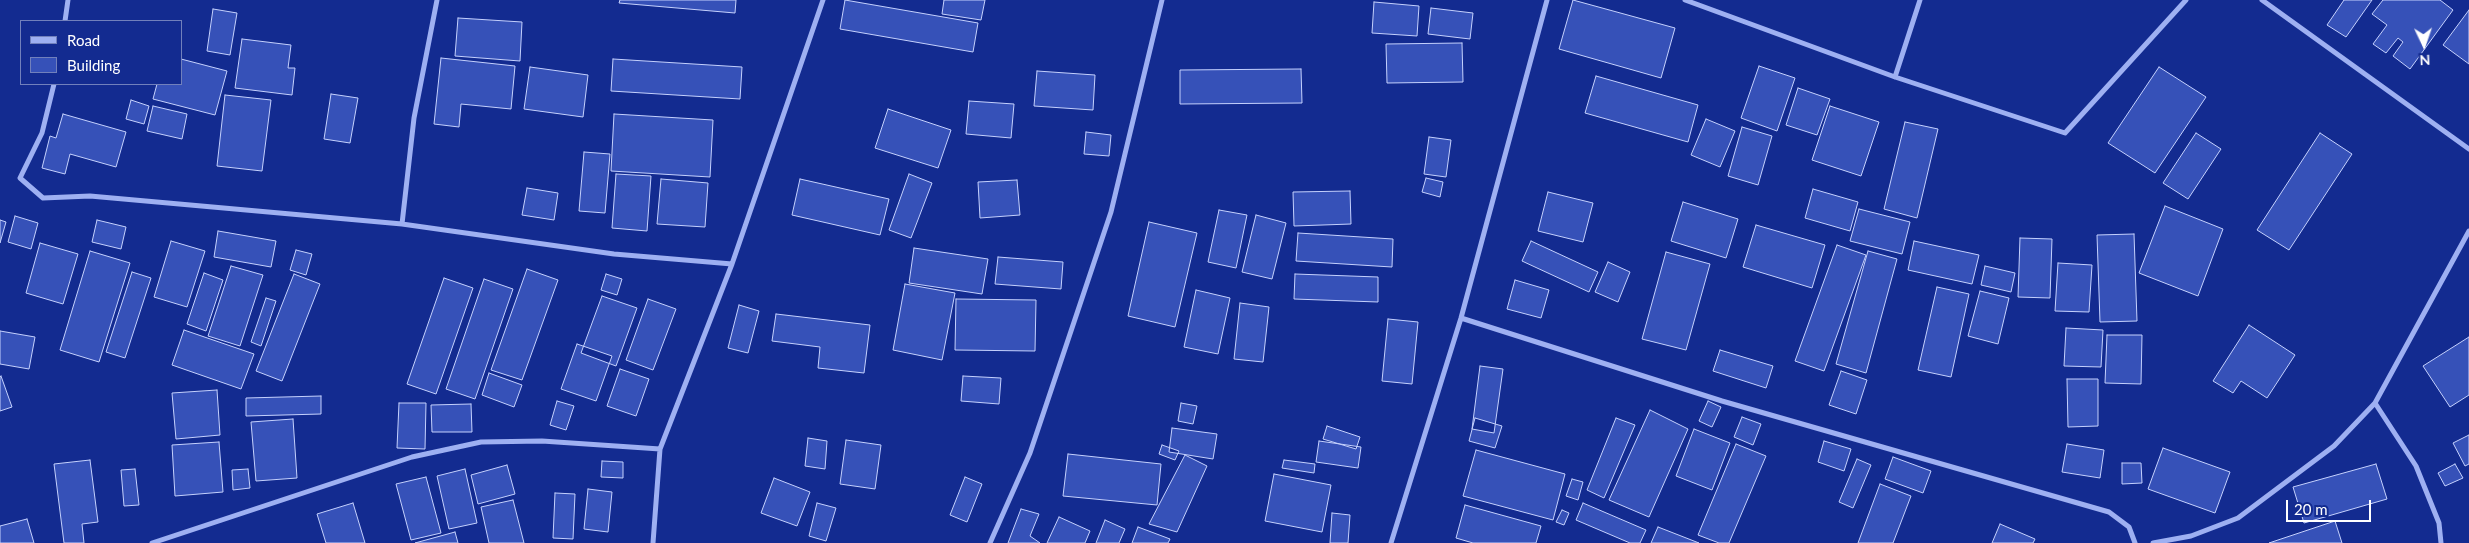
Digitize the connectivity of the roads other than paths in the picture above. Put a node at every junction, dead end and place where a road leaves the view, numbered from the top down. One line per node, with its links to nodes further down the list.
1 (68, 0): 10 (street)
2 (437, 0): 14 (street)
3 (823, 0): 16 (street)
4 (1162, 0): 22 (street)
5 (1547, 0): 17 (street)
6 (1685, 0): 11 (street)
7 (1920, 0): 11 (street)
8 (2186, 0): 11 (street)
9 (2262, 0): 13 (street)
10 (65, 20)
11 (1895, 77)
12 (54, 85): 14 (street)
13 (2469, 149)
14 (402, 224): 16 (street)
15 (2469, 231): 18 (street)
16 (732, 264): 19 (street)
17 (1462, 318): 23 (street); 24 (street)
18 (2375, 403): 25 (street); 26 (street)
19 (660, 449): 20 (street); 21 (street)
20 (152, 543)
21 (653, 543)
22 (990, 543)
23 (1391, 543)
24 (2136, 543)
25 (2153, 543)
26 (2441, 543)

